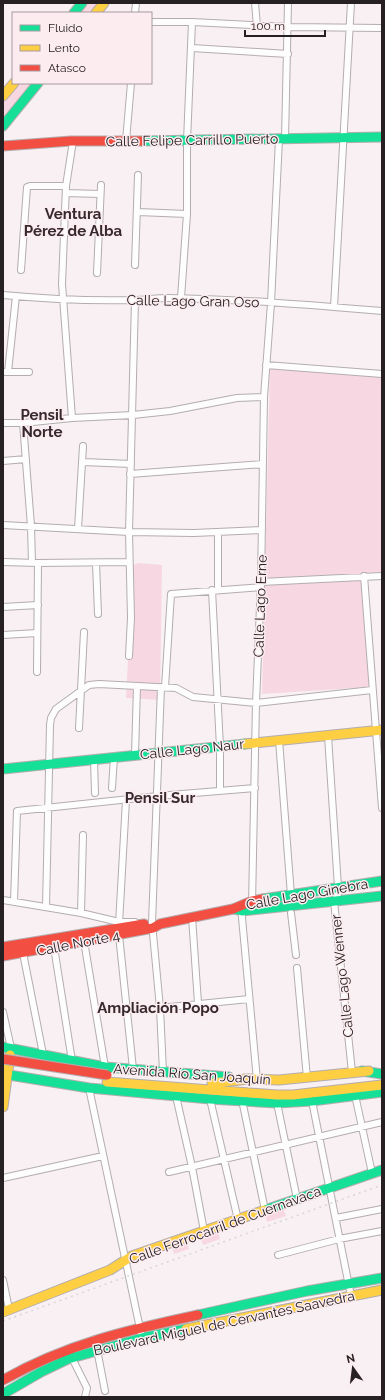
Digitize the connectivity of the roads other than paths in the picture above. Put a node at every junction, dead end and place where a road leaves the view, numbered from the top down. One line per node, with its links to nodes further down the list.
1 (82, 3): 6 (main road)
2 (104, 3): 7 (main road)
3 (255, 3): 10 (street)
4 (288, 3): 11 (street, Calle Lago Erne)
5 (351, 3): 12 (street)
6 (75, 12)
7 (97, 12)
8 (152, 22): 9 (street)
9 (192, 22): 10 (street); 14 (street)
10 (257, 26): 11 (street)
11 (289, 27): 12 (street); 15 (street, Calle Lago Erne)
12 (350, 28): 13 (street); 21 (street)
13 (382, 28)
14 (192, 48): 15 (street); 25 (street)
15 (288, 54): 23 (street, Calle Lago Erne)
16 (13, 84): 19 (main road)
17 (37, 84): 20 (main road)
18 (131, 84): 24 (street)
19 (3, 96)
20 (3, 126)
21 (344, 137): 22 (main road, Calle Felipe Carrillo Puerto); 23 (main road, Calle Felipe Carrillo Puerto); 44 (street)
22 (382, 137)
23 (282, 139): 25 (main road, Calle Felipe Carrillo Puerto); 43 (street, Calle Lago Erne)
24 (126, 141): 25 (main road, Calle Felipe Carrillo Puerto); 26 (main road, Calle Felipe Carrillo Puerto)
25 (187, 141): 34 (street)
26 (72, 142): 27 (main road, Calle Felipe Carrillo Puerto); 30 (street)
27 (3, 146)
28 (138, 176): 33 (street)
29 (101, 185): 32 (street)
30 (66, 186): 31 (street); 36 (street)
31 (66, 193): 32 (street); 41 (street)
32 (100, 194): 37 (street)
33 (138, 212): 34 (street); 35 (street)
34 (187, 214): 40 (street)
35 (135, 264)
36 (21, 270)
37 (97, 273)
38 (3, 295): 39 (street, Calle Lago Gran Oso)
39 (16, 296): 41 (street, Calle Lago Gran Oso); 47 (street)
40 (181, 298): 42 (street, Calle Lago Gran Oso); 43 (street, Calle Lago Gran Oso)
41 (63, 300): 42 (street, Calle Lago Gran Oso); 52 (street)
42 (135, 300): 51 (street)
43 (271, 303): 44 (street, Calle Lago Gran Oso); 46 (street, Calle Lago Erne)
44 (334, 307): 45 (street, Calle Lago Gran Oso)
45 (382, 311)
46 (266, 365): 49 (street); 50 (street, Calle Lago Erne)
47 (5, 372): 48 (street)
48 (29, 372)
49 (382, 374)
50 (264, 397): 51 (street); 60 (street, Calle Lago Erne)
51 (133, 415): 52 (street); 59 (street)
52 (72, 418): 53 (street)
53 (23, 422): 54 (street); 56 (street)
54 (3, 423)
55 (83, 446): 58 (street)
56 (26, 459): 57 (street); 63 (street)
57 (3, 461)
58 (83, 462): 59 (street); 64 (street)
59 (131, 464): 61 (street)
60 (263, 464): 61 (street); 65 (street, Calle Lago Erne)
61 (130, 474): 66 (street)
62 (3, 525): 63 (street)
63 (31, 526): 64 (street); 70 (street)
64 (78, 529): 66 (street)
65 (262, 530): 67 (street); 74 (street, Calle Lago Erne)
66 (129, 532): 67 (street); 69 (street)
67 (218, 532): 75 (street)
68 (3, 562): 70 (street)
69 (129, 562): 71 (street); 82 (street)
70 (35, 563): 71 (street); 76 (street)
71 (96, 563): 78 (street)
72 (364, 576): 73 (street); 74 (street); 86 (street)
73 (382, 576)
74 (261, 584): 75 (street); 89 (street, Calle Lago Erne)
75 (215, 590): 85 (street); 88 (street)
76 (38, 604): 77 (street); 80 (street)
77 (3, 607)
78 (98, 614)
79 (84, 632): 87 (street)
80 (37, 633): 81 (street); 83 (street)
81 (3, 635)
82 (129, 656)
83 (37, 672)
84 (136, 686): 85 (street); 87 (street); 97 (street)
85 (163, 687): 88 (street); 96 (street)
86 (372, 690): 89 (street); 91 (street)
87 (81, 691): 90 (street); 100 (street)
88 (217, 700): 89 (street); 95 (street)
89 (256, 703): 94 (street, Calle Lago Erne)
90 (79, 728)
91 (379, 730): 92 (main road, Calle Lago Naur); 109 (street)
92 (328, 736): 93 (main road, Calle Lago Naur); 112 (street, Calle Lago Wenner)
93 (279, 740): 94 (main road, Calle Lago Naur); 113 (street)
94 (256, 743): 95 (main road, Calle Lago Naur); 103 (street, Calle Lago Erne)
95 (220, 747): 96 (main road, Calle Lago Naur); 104 (street)
96 (158, 753): 97 (main road, Calle Lago Naur); 106 (street)
97 (135, 755): 98 (main road, Calle Lago Naur)
98 (114, 757): 99 (main road, Calle Lago Naur); 102 (street)
99 (94, 760): 100 (main road, Calle Lago Naur); 105 (street)
100 (48, 765): 101 (main road, Calle Lago Naur); 108 (street)
101 (3, 769)
102 (112, 788)
103 (255, 788): 104 (street); 118 (street, Calle Lago Erne)
104 (220, 790): 106 (street)
105 (95, 792)
106 (158, 796): 107 (street); 124 (street)
107 (126, 800): 108 (street); 125 (street)
108 (48, 808): 117 (street); 119 (street)
109 (382, 808)
110 (82, 835): 121 (street)
111 (382, 881): 112 (main road, Calle Lago Ginebra)
112 (338, 887): 113 (main road, Calle Lago Ginebra); 116 (street, Calle Lago Wenner)
113 (291, 895): 118 (main road, Calle Lago Ginebra)
114 (382, 896): 116 (main road, Calle Lago Ginebra)
115 (3, 900): 117 (street)
116 (334, 901): 118 (main road, Calle Lago Ginebra); 147 (street, Calle Lago Wenner)
117 (14, 902): 119 (street)
118 (252, 906): 120 (main road, Calle Lago Ginebra)
119 (46, 907): 121 (street)
120 (238, 908): 123 (main road, Calle Lago Ginebra); 133 (street)
121 (81, 913): 125 (street)
122 (291, 913): 130 (street)
123 (192, 917): 124 (main road, Calle Lago Ginebra); 134 (street)
124 (155, 925): 125 (main road, Calle Norte 4); 135 (street)
125 (119, 928): 126 (main road, Calle Norte 4); 127 (main road, Calle Norte 4); 142 (street)
126 (84, 941): 128 (main road, Calle Norte 4); 149 (street)
127 (3, 947)
128 (54, 947): 129 (main road, Calle Norte 4); 140 (street)
129 (24, 953): 131 (main road, Calle Norte 4); 138 (street)
130 (296, 955)
131 (3, 956)
132 (297, 968): 150 (street)
133 (249, 999): 134 (street); 152 (street)
134 (198, 1004): 135 (street)
135 (160, 1008): 146 (street)
136 (3, 1012): 137 (street)
137 (7, 1047): 138 (main road, Avenida Río San Joaquín); 144 (main road)
138 (43, 1054): 140 (main road, Avenida Río San Joaquín)
139 (3, 1059): 149 (main road, Avenida Río San Joaquín, bridge)
140 (72, 1061): 141 (main road, Avenida Río San Joaquín)
141 (82, 1063): 149 (main road, Avenida Río San Joaquín); 155 (main road)
142 (133, 1069): 146 (main road, Avenida Río San Joaquín); 149 (main road, Avenida Río San Joaquín)
143 (382, 1069): 145 (main road, Avenida Río San Joaquín)
144 (4, 1071): 149 (main road, Avenida Río San Joaquín); 155 (main road, Avenida Río San Joaquín); 165 (main road)
145 (362, 1071): 147 (main road, Avenida Río San Joaquín); 148 (main road)
146 (164, 1072): 152 (main road, Avenida Río San Joaquín)
147 (352, 1072): 150 (main road, Avenida Río San Joaquín)
148 (382, 1074)
149 (106, 1075): 153 (main road, Avenida Río San Joaquín); 157 (main road, Avenida Río San Joaquín)
150 (307, 1078): 152 (main road, Avenida Río San Joaquín)
151 (382, 1078): 153 (main road, Avenida Río San Joaquín)
152 (253, 1079): 153 (main road)
153 (212, 1083)
154 (382, 1086): 157 (main road, Avenida Río San Joaquín); 159 (main road)
155 (78, 1087): 156 (main road, Avenida Río San Joaquín)
156 (89, 1088): 160 (main road, Avenida Río San Joaquín); 171 (street)
157 (222, 1092): 162 (main road)
158 (382, 1092): 159 (main road, Avenida Río San Joaquín)
159 (357, 1095): 163 (main road, Avenida Río San Joaquín); 167 (street)
160 (176, 1096): 161 (main road, Avenida Río San Joaquín); 173 (street)
161 (210, 1099): 162 (main road, Avenida Río San Joaquín); 172 (street)
162 (242, 1100): 164 (main road, Avenida Río San Joaquín); 170 (street)
163 (312, 1101): 164 (main road, Avenida Río San Joaquín); 168 (street)
164 (277, 1103): 169 (street)
165 (3, 1107)
166 (382, 1122): 167 (street)
167 (362, 1127): 168 (street); 176 (street)
168 (320, 1138): 169 (street); 178 (street)
169 (287, 1146): 170 (street); 179 (street)
170 (252, 1153): 172 (street); 181 (street)
171 (103, 1156): 177 (street); 188 (street)
172 (224, 1160): 173 (street); 183 (street)
173 (192, 1167): 175 (street); 184 (street)
174 (382, 1170): 176 (main road, Calle Ferrocarril de Cuernavaca)
175 (169, 1172)
176 (372, 1173): 178 (main road, Calle Ferrocarril de Cuernavaca)
177 (3, 1178)
178 (330, 1188): 179 (main road, Calle Ferrocarril de Cuernavaca); 182 (street)
179 (297, 1199): 181 (main road, Calle Ferrocarril de Cuernavaca)
180 (382, 1209): 182 (street)
181 (265, 1210): 183 (main road, Calle Ferrocarril de Cuernavaca)
182 (336, 1218): 186 (street)
183 (238, 1220): 184 (main road, Calle Ferrocarril de Cuernavaca)
184 (204, 1231): 188 (main road, Calle Ferrocarril de Cuernavaca)
185 (382, 1231): 186 (street)
186 (339, 1239): 187 (street); 191 (street)
187 (278, 1255)
188 (125, 1260): 196 (main road, Calle Ferrocarril de Cuernavaca); 197 (street)
189 (382, 1278): 191 (main road, Boulevard Miguel de Cervantes Saavedra)
190 (3, 1280): 196 (street)
191 (349, 1285): 193 (main road, Boulevard Miguel de Cervantes Saavedra); 194 (street)
192 (382, 1290): 194 (main road, Boulevard Miguel de Cervantes Saavedra)
193 (308, 1291): 195 (main road); 197 (main road, Boulevard Miguel de Cervantes Saavedra)
194 (351, 1296): 195 (main road, Boulevard Miguel de Cervantes Saavedra)
195 (311, 1304): 198 (main road, Boulevard Miguel de Cervantes Saavedra)
196 (6, 1310)
197 (140, 1327): 198 (street); 199 (main road, Boulevard Miguel de Cervantes Saavedra)
198 (142, 1338): 200 (main road, Boulevard Miguel de Cervantes Saavedra)
199 (94, 1339): 200 (street); 202 (main road, Boulevard Miguel de Cervantes Saavedra)
200 (97, 1350): 201 (main road, Boulevard Miguel de Cervantes Saavedra); 205 (street)
201 (72, 1358): 204 (main road, Boulevard Miguel de Cervantes Saavedra); 207 (street)
202 (15, 1373): 203 (main road, Boulevard Miguel de Cervantes Saavedra); 204 (main road)
203 (3, 1380)
204 (21, 1383): 206 (main road, Boulevard Miguel de Cervantes Saavedra)
205 (105, 1390)
206 (3, 1394)
207 (85, 1397)

